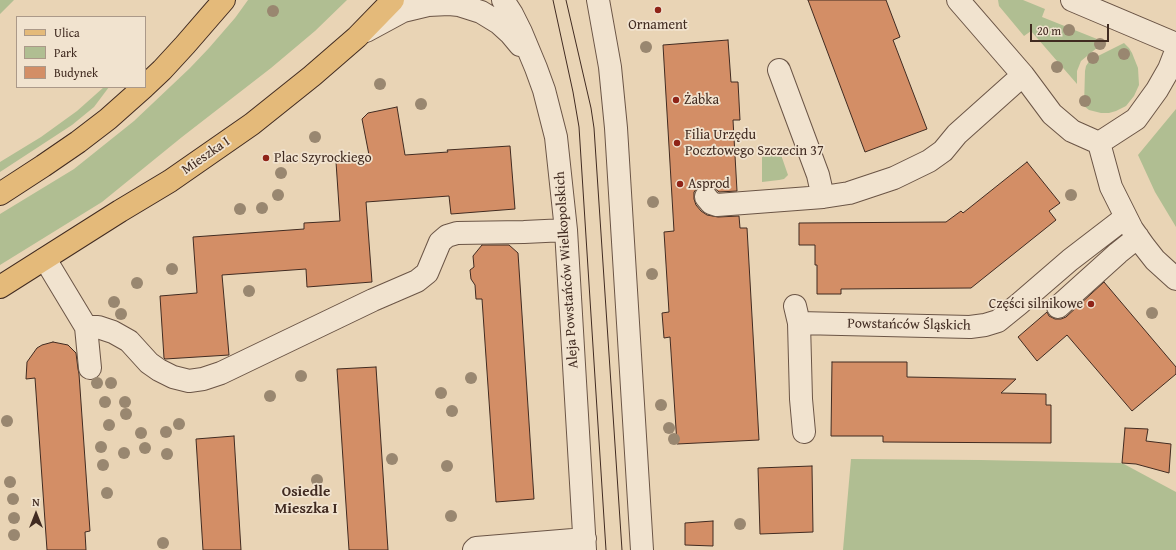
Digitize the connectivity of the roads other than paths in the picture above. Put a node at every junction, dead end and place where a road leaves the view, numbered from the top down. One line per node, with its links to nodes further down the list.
1 (224, 0): 13 (main road)
2 (393, 0): 7 (main road, Mieszka I)
3 (503, 0): 10 (street, Aleja Powstańców Wielkopolskich)
4 (598, 0): 31 (street)
5 (958, 0): 12 (street)
6 (1072, 0): 8 (street)
7 (356, 37): 10 (street); 22 (main road, Mieszka I)
8 (1176, 44)
9 (1176, 51): 15 (street)
10 (536, 68): 20 (street, Aleja Powstańców Wielkopolskich)
11 (779, 70): 18 (street)
12 (1022, 74): 15 (street); 18 (street)
13 (146, 84)
14 (142, 88): 16 (main road)
15 (1099, 143): 19 (street)
16 (0, 194)
17 (706, 197): 18 (street)
18 (823, 197)
19 (1126, 217): 21 (street); 28 (street, Powstańców Śląskich)
20 (566, 230): 26 (street); 29 (street, Aleja Powstańców Wielkopolskich)
21 (1138, 237): 23 (street); 25 (street)
22 (45, 259): 24 (main road, Mieszka I); 26 (street)
23 (1176, 279)
24 (0, 287)
25 (1058, 307)
26 (86, 327): 27 (street)
27 (90, 368)
28 (804, 432)
29 (585, 544): 30 (street)
30 (474, 550)
31 (642, 550)

